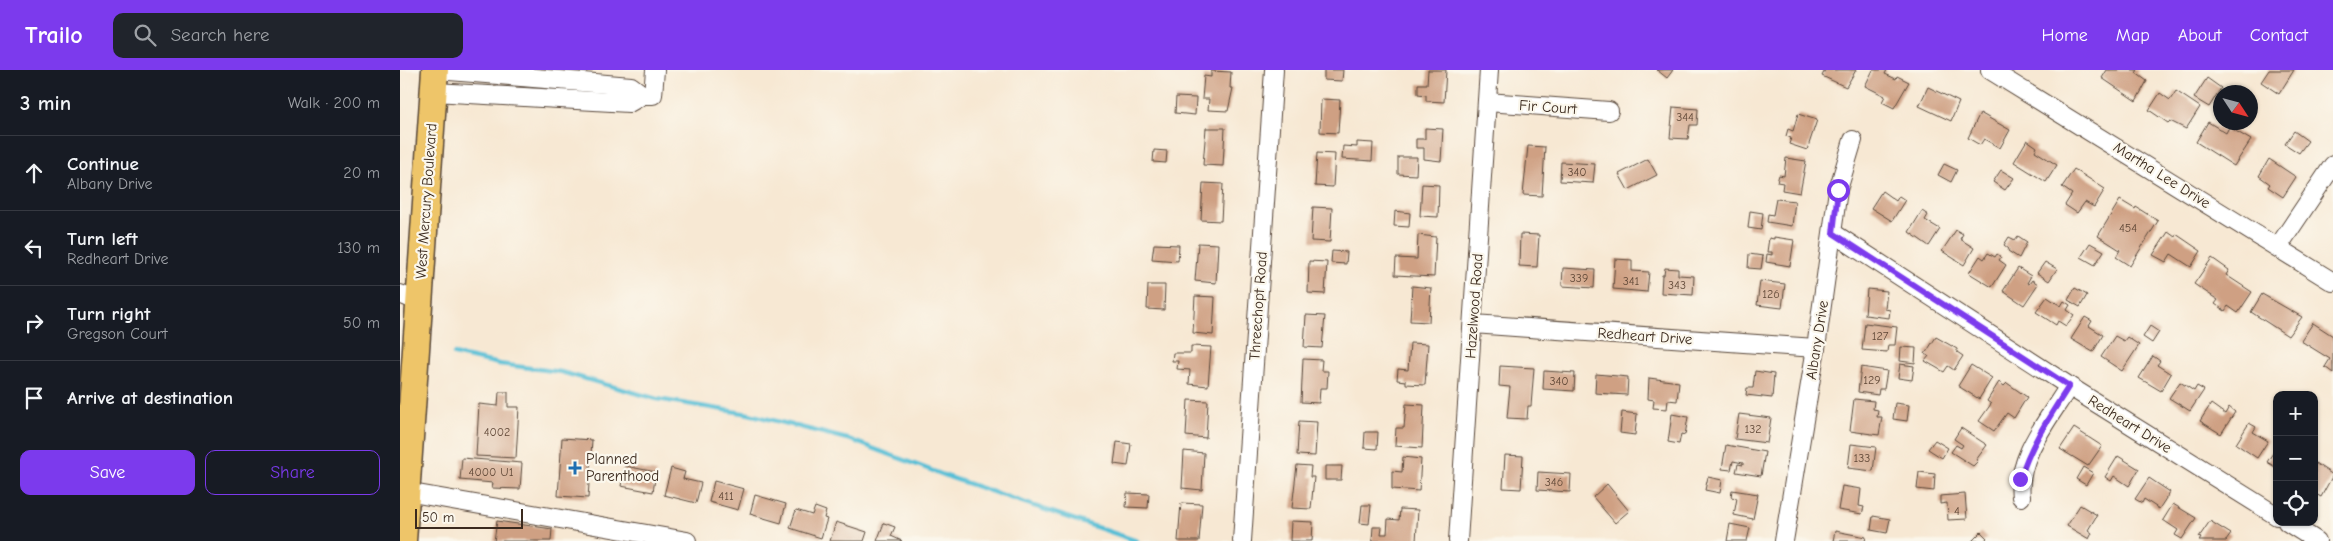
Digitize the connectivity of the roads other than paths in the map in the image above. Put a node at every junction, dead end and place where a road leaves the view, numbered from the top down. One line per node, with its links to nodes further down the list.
1 (655, 70): 8 (street)
2 (1274, 70): 27 (street, Threechopt Road)
3 (1489, 70): 9 (street, Hazelwood Road)
4 (1990, 70): 14 (street, Martha Lee Drive)
5 (502, 72): 6 (street); 7 (street); 8 (street)
6 (435, 77): 7 (street); 16 (highway, West Mercury Boulevard)
7 (500, 95): 8 (street)
8 (643, 96)
9 (1487, 102): 10 (street, Fir Court); 17 (street, Hazelwood Road)
10 (1609, 111)
11 (1853, 140): 13 (street, Albany Drive)
12 (2333, 165): 14 (street)
13 (1833, 233): 18 (street, Albany Drive); 19 (street, Redheart Drive)
14 (2278, 247): 15 (street, Martha Lee Drive)
15 (2333, 282)
16 (410, 298): 20 (highway, West Mercury Boulevard)
17 (1473, 324): 18 (street, Redheart Drive); 28 (street, Hazelwood Road)
18 (1816, 348): 29 (street, Albany Drive)
19 (2069, 386): 22 (street); 23 (street, Redheart Drive)
20 (404, 454): 21 (highway, West Mercury Boulevard)
21 (406, 492): 25 (highway, West Mercury Boulevard); 26 (street)
22 (2021, 497)
23 (2273, 514)
24 (2293, 526): 30 (street)
25 (403, 541)
26 (687, 541)
27 (1242, 541)
28 (1458, 541)
29 (1784, 541)
30 (2317, 541)

